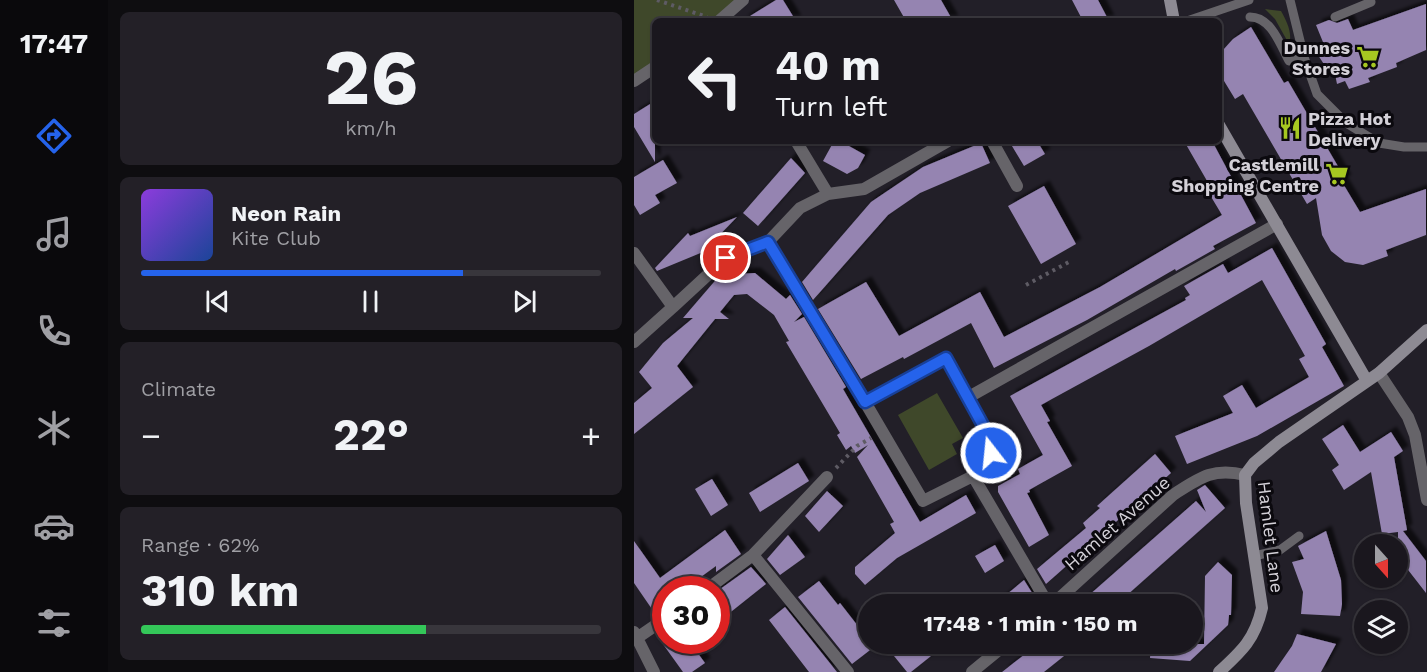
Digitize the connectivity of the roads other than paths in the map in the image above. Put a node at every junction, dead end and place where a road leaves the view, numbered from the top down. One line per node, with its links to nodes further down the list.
1 (743, 0): 9 (street)
2 (1170, 0): 10 (street)
3 (1249, 0): 11 (lane)
4 (1290, 0): 12 (lane)
5 (1371, 2): 6 (lane)
6 (1353, 5): 8 (lane)
7 (1249, 17): 12 (lane)
8 (1335, 17)
9 (715, 18)
10 (1173, 18)
11 (1196, 18)
12 (1304, 57): 19 (lane)
13 (652, 69): 14 (street)
14 (634, 81)
15 (1222, 130): 22 (street)
16 (798, 144): 21 (street)
17 (943, 144): 21 (street)
18 (994, 144): 20 (street)
19 (1426, 147)
20 (1017, 186)
21 (828, 194): 23 (street)
22 (1277, 224): 29 (street); 30 (street)
23 (768, 242): 25 (street); 31 (street)
24 (634, 253): 25 (street)
25 (673, 307): 27 (street)
26 (1426, 330): 28 (street, Hamlet Lane)
27 (634, 342)
28 (1379, 373): 29 (street, Hamlet Lane); 35 (street)
29 (1368, 381): 32 (street, Hamlet Lane)
30 (967, 398): 31 (street); 33 (street)
31 (865, 402): 33 (street)
32 (1245, 475): 38 (street, Hamlet Lane); 41 (street, Hamlet Avenue)
33 (973, 476): 40 (street)
34 (827, 477): 37 (street)
35 (1426, 500)
36 (1299, 536): 38 (lane)
37 (753, 555): 39 (street); 46 (street)
38 (1254, 556): 48 (street, Hamlet Lane)
39 (725, 576)
40 (1042, 594)
41 (1064, 594)
42 (652, 626): 43 (street)
43 (636, 635): 45 (street)
44 (994, 654): 47 (street)
45 (654, 672)
46 (848, 672)
47 (972, 672)
48 (1219, 672)

